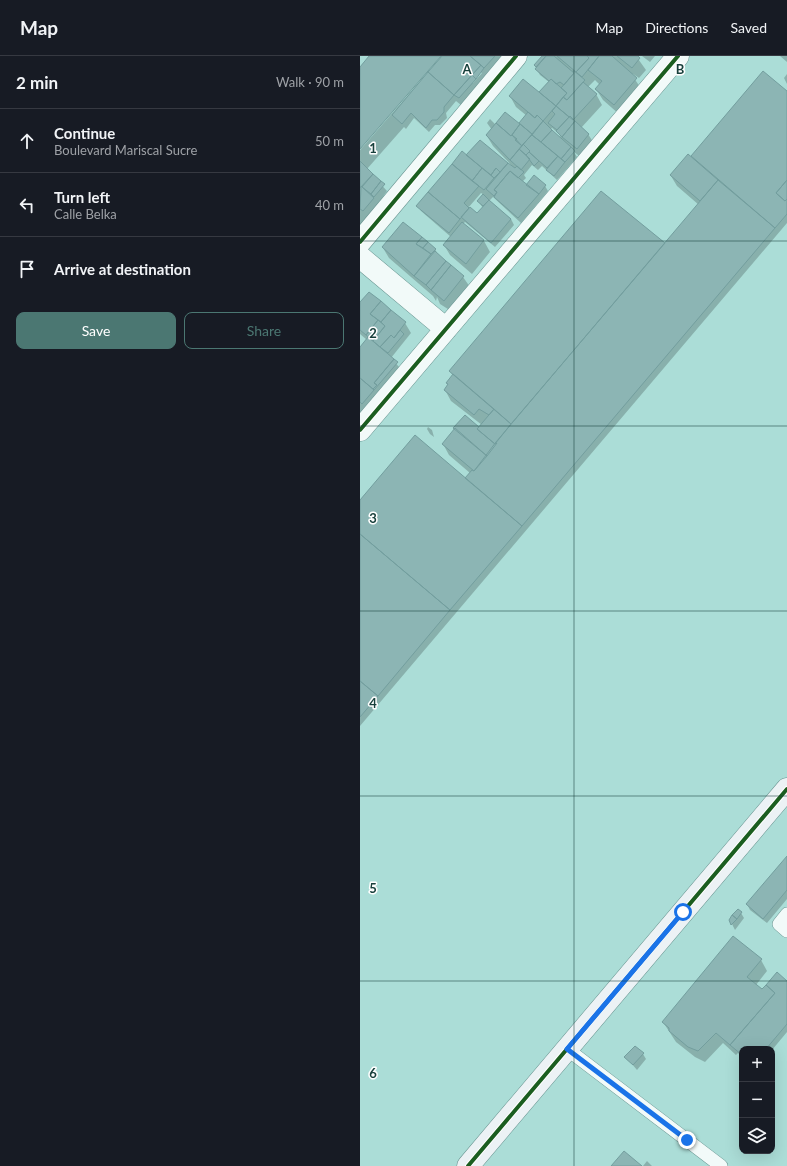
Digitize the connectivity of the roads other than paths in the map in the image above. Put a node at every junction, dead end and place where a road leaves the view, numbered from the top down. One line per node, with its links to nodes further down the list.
1 (516, 56): 3 (street)
2 (678, 56): 5 (street)
3 (360, 242)
4 (360, 257): 5 (street)
5 (446, 329): 6 (street)
6 (360, 430)
7 (787, 789): 10 (street)
8 (787, 914): 9 (lane)
9 (787, 931)
10 (567, 1049): 11 (street); 12 (lane)
11 (468, 1166)
12 (721, 1166)

